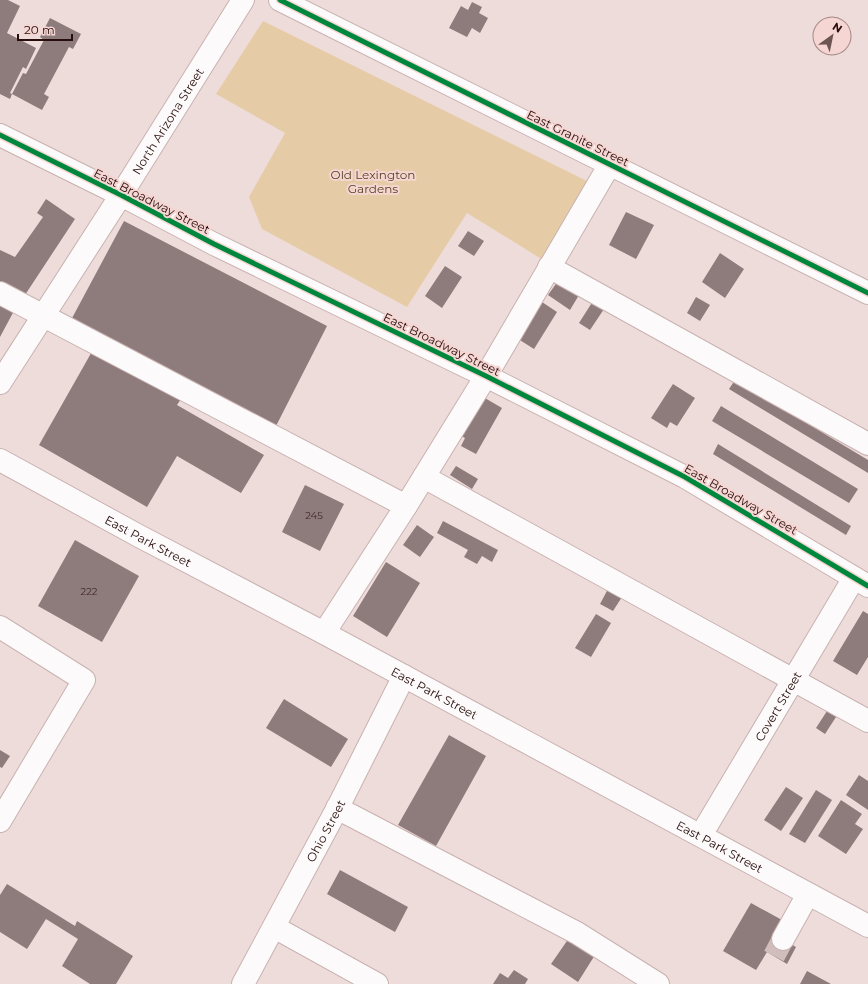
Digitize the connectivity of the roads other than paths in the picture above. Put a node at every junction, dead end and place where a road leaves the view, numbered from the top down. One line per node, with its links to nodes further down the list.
1 (243, 0): 5 (street, North Arizona Street)
2 (280, 0): 4 (street, East Granite Street)
3 (0, 136): 5 (street, East Broadway Street)
4 (610, 164): 6 (street); 7 (street, East Granite Street)
5 (121, 195): 9 (street, North Arizona Street); 10 (street, East Broadway Street)
6 (549, 267): 10 (street); 12 (street)
7 (868, 293)
8 (0, 294): 9 (street)
9 (44, 316): 11 (street, North Arizona Street); 15 (street)
10 (486, 376): 14 (street); 16 (street, East Broadway Street)
11 (0, 383)
12 (868, 444)
13 (0, 460): 18 (street, East Park Street)
14 (424, 476): 15 (street); 20 (street)
15 (406, 506): 18 (street)
16 (864, 581): 20 (street, Covert Street)
17 (0, 627): 23 (street)
18 (324, 633): 19 (street, East Park Street)
19 (404, 676): 22 (street, Ohio Street); 24 (street, East Park Street)
20 (793, 679): 21 (street); 24 (street, Covert Street)
21 (868, 721)
22 (337, 808): 27 (street, Ohio Street); 31 (street)
23 (0, 821)
24 (701, 835): 25 (street, East Park Street)
25 (808, 894): 26 (street, East Park Street); 28 (street)
26 (868, 926)
27 (274, 927): 29 (street, Ohio Street); 30 (street)
28 (783, 939)
29 (243, 984)
30 (377, 984)
31 (658, 984)

